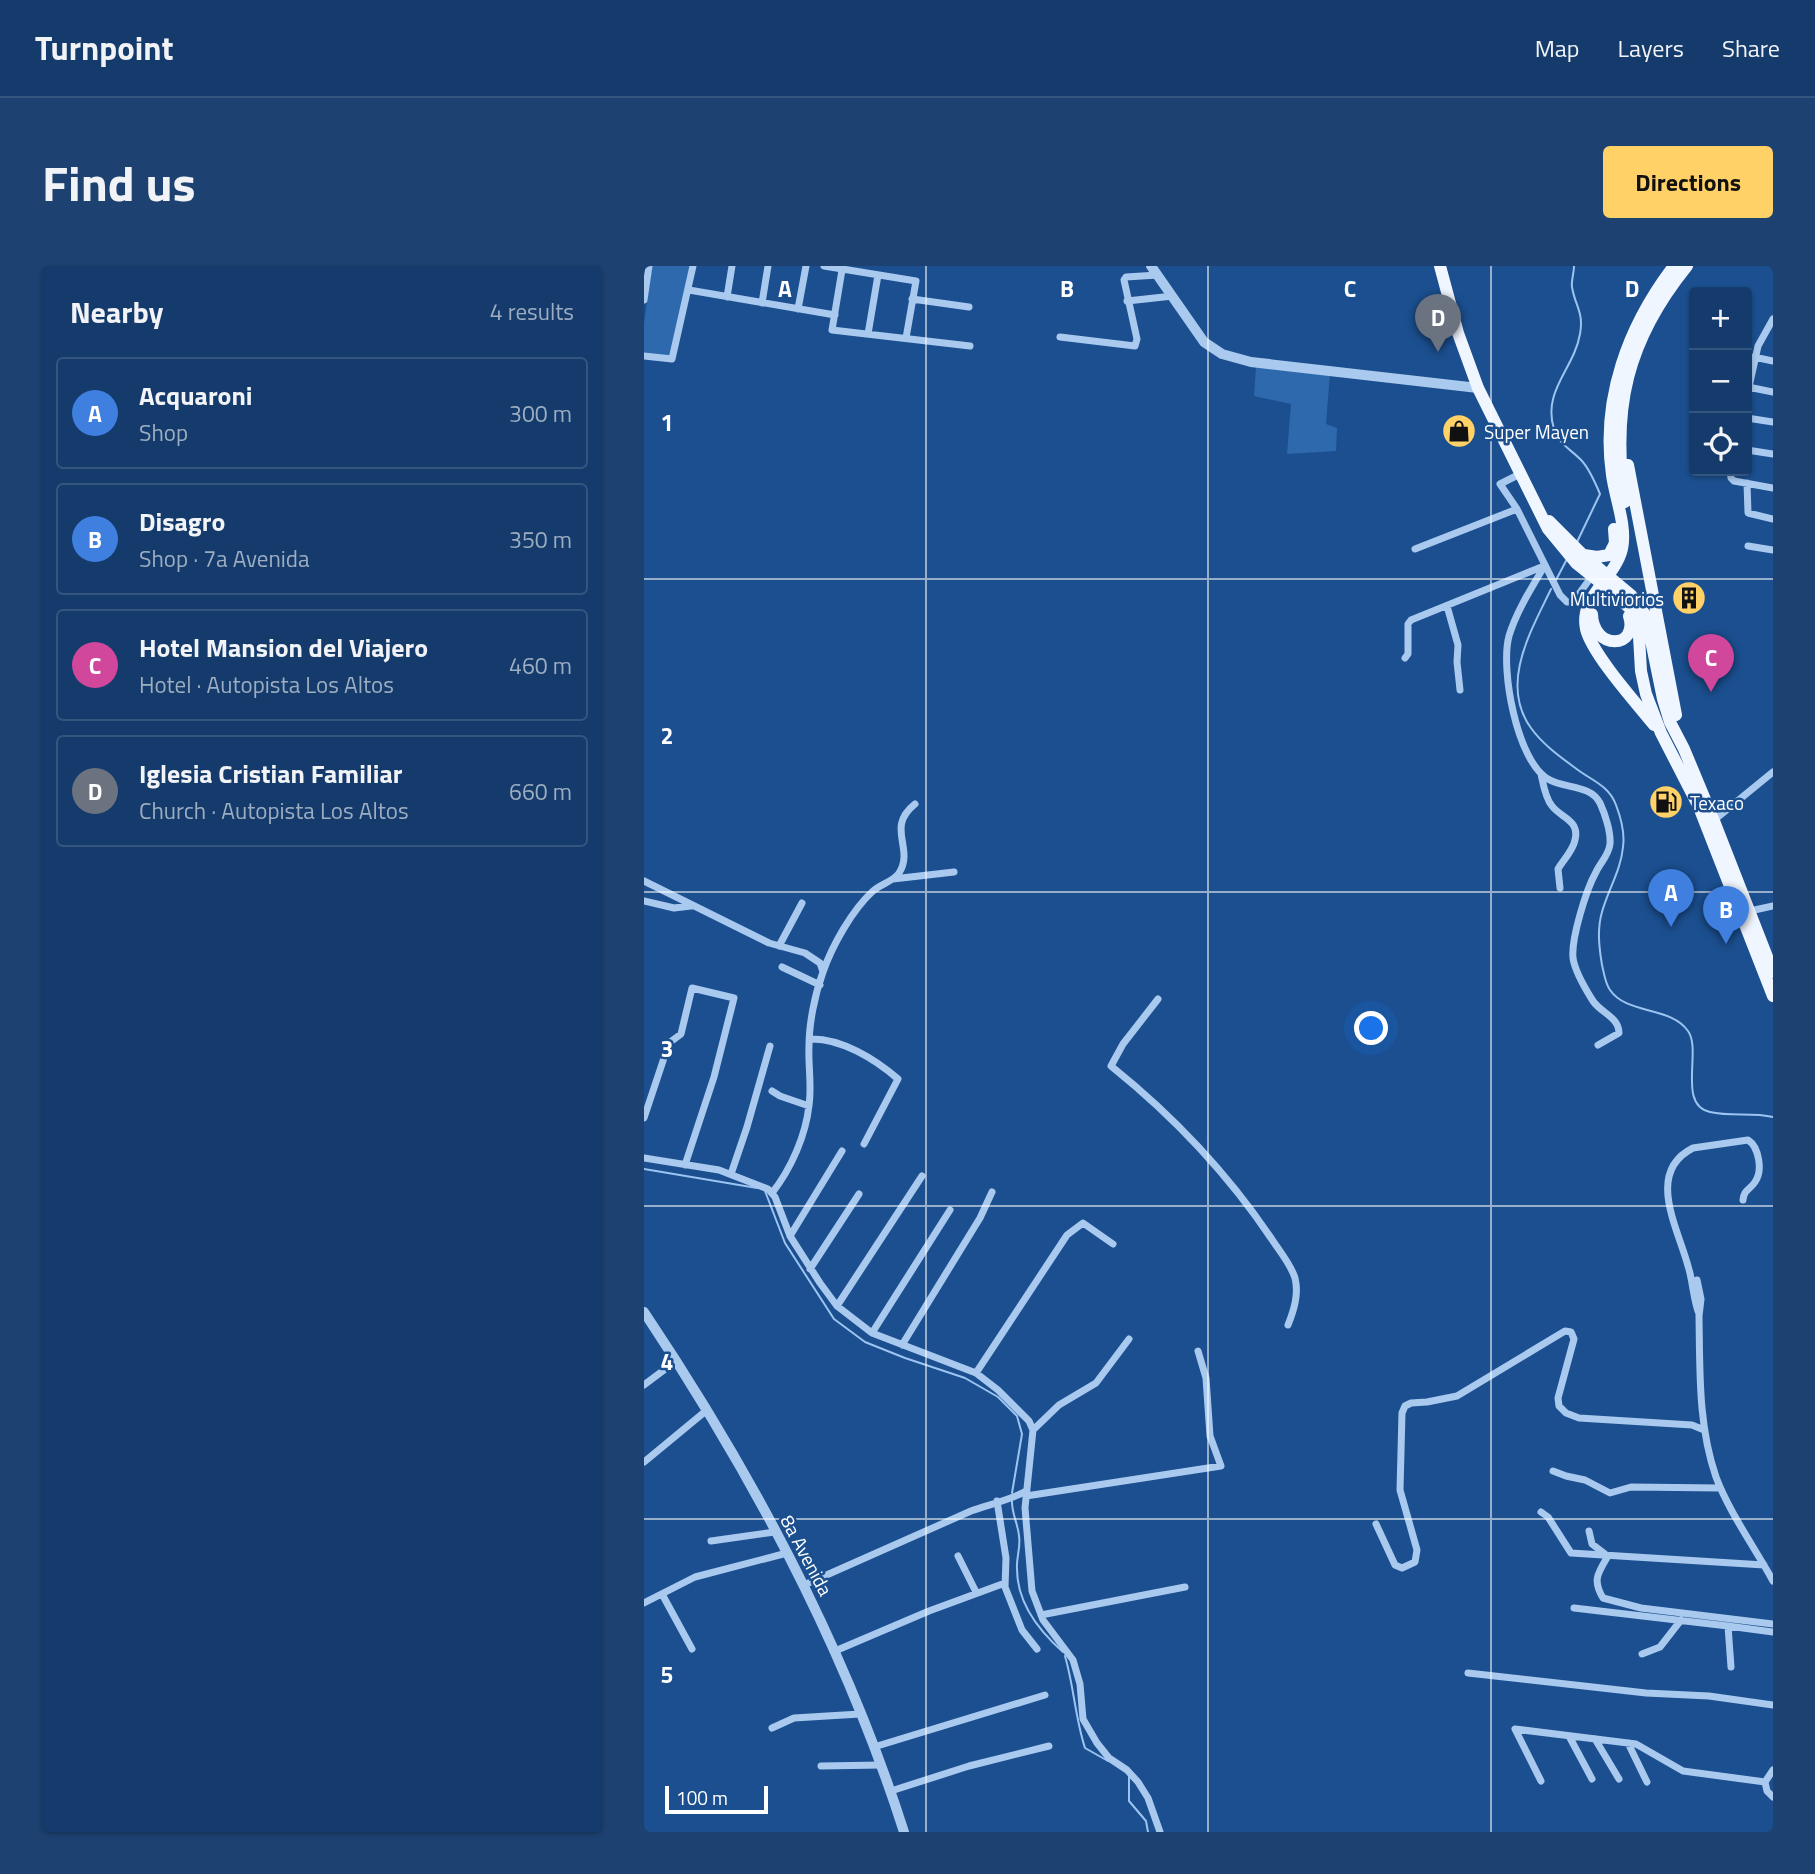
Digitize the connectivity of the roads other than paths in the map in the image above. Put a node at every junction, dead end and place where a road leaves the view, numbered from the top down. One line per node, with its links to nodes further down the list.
1 (649, 266): 18 (street)
2 (693, 266): 14 (street)
3 (732, 266): 16 (street)
4 (768, 266): 20 (street)
5 (806, 266): 22 (street)
6 (824, 266): 11 (street)
7 (1151, 266): 13 (street)
8 (1440, 266): 34 (main road)
9 (1674, 266): 38 (main road)
10 (1687, 266): 35 (main road)
11 (842, 270): 12 (street); 23 (street)
12 (878, 275): 17 (street); 26 (street)
13 (1158, 275): 15 (street); 19 (street)
14 (689, 290): 16 (street); 30 (street)
15 (1172, 296): 19 (street); 34 (street)
16 (727, 297): 20 (street)
17 (912, 299): 21 (street); 28 (street)
18 (644, 300)
19 (1127, 301): 27 (street)
20 (762, 303): 22 (street)
21 (969, 307)
22 (798, 309): 23 (street)
23 (835, 315): 26 (street)
24 (1773, 319): 25 (street)
25 (1770, 329): 31 (street)
26 (867, 334): 28 (street)
27 (1060, 337)
28 (906, 338): 29 (street)
29 (970, 346)
30 (644, 356)
31 (1754, 358): 32 (street); 33 (street)
32 (1773, 361)
33 (1752, 368)
34 (1478, 388): 43 (main road)
35 (1626, 389): 54 (main road); 61 (main road)
36 (1773, 391): 37 (street)
37 (1752, 392)
38 (1613, 394): 52 (main road); 54 (main road)
39 (1752, 419): 40 (street)
40 (1773, 422)
41 (1752, 451): 42 (street)
42 (1773, 454)
43 (1520, 474): 47 (street); 52 (main road)
44 (1731, 476): 45 (street)
45 (1747, 483): 46 (street); 48 (street)
46 (1773, 488)
47 (1517, 509): 50 (street); 53 (street)
48 (1773, 519)
49 (1748, 546): 51 (street)
50 (1415, 549)
51 (1773, 550)
52 (1581, 557): 55 (main road); 61 (main road)
53 (1545, 565): 55 (street); 57 (street); 63 (street)
54 (1616, 570): 55 (main road)
55 (1598, 584): 56 (main road); 56 (main road); 60 (main road)
56 (1624, 603): 60 (main road)
57 (1447, 606): 58 (street); 59 (street)
58 (1405, 658)
59 (1460, 690)
60 (1661, 733): 65 (main road)
61 (1684, 749): 65 (main road)
62 (1773, 772): 65 (street)
63 (1541, 773): 69 (street); 83 (street)
64 (915, 804): 68 (street)
65 (1710, 822): 74 (main road); 80 (main road)
66 (954, 872): 68 (street)
67 (644, 881): 72 (street)
68 (889, 881): 78 (street)
69 (1560, 888)
70 (644, 901): 72 (street)
71 (802, 903): 75 (street)
72 (692, 906): 75 (street)
73 (1773, 906): 74 (street)
74 (1750, 911): 77 (main road)
75 (779, 946): 78 (street)
76 (782, 967): 79 (street)
77 (1773, 972)
78 (823, 973): 79 (street)
79 (820, 985): 82 (street)
80 (1773, 996)
81 (1158, 999): 106 (street)
82 (810, 1039): 86 (street); 88 (street)
83 (1598, 1045)
84 (770, 1046): 92 (street)
85 (772, 1091): 86 (street)
86 (809, 1106): 95 (street)
87 (644, 1118): 91 (street)
88 (864, 1144)
89 (842, 1151): 99 (street)
90 (644, 1158): 91 (street)
91 (685, 1165): 92 (street)
92 (731, 1174): 95 (street)
93 (922, 1176): 103 (street)
94 (992, 1192): 109 (street)
95 (772, 1193): 99 (street)
96 (859, 1194): 101 (street)
97 (1743, 1200): 104 (street)
98 (950, 1210): 107 (street)
99 (790, 1236): 101 (street)
100 (1113, 1244): 112 (street)
101 (810, 1269): 103 (street)
102 (1697, 1280): 104 (street)
103 (837, 1306): 107 (street)
104 (1699, 1314): 116 (street)
105 (646, 1320): 111 (street, 8a Avenida)
106 (1288, 1325)
107 (873, 1333): 109 (street)
108 (1129, 1339): 115 (street)
109 (902, 1345): 112 (street)
110 (1198, 1351): 120 (street)
111 (676, 1361): 113 (street); 114 (street, 8a Avenida)
112 (976, 1373): 115 (street)
113 (644, 1385)
114 (707, 1410): 117 (street); 125 (street, 8a Avenida)
115 (1033, 1430): 120 (street)
116 (1704, 1430): 119 (street); 123 (street)
117 (644, 1462)
118 (1553, 1471): 119 (street)
119 (1720, 1488): 130 (street)
120 (1023, 1494): 121 (street); 139 (street)
121 (999, 1500): 132 (street); 133 (street)
122 (1541, 1512): 129 (street)
123 (1376, 1524)
124 (1589, 1531): 129 (street)
125 (775, 1532): 126 (street); 127 (street, 8a Avenida)
126 (711, 1541)
127 (787, 1553): 133 (street, 8a Avenida); 136 (street)
128 (958, 1556): 135 (street)
129 (1608, 1556): 130 (street); 141 (street)
130 (1764, 1565): 131 (street)
131 (1773, 1581)
132 (1005, 1583): 135 (street); 145 (street)
133 (804, 1585): 146 (street, 8a Avenida)
134 (1185, 1587): 139 (street)
135 (976, 1592): 146 (street)
136 (662, 1594): 137 (street); 144 (street)
137 (644, 1603)
138 (1574, 1608): 140 (street)
139 (1041, 1615): 170 (street)
140 (1681, 1620): 142 (street); 147 (street)
141 (1773, 1625)
142 (1728, 1626): 143 (street); 148 (street)
143 (1773, 1632)
144 (692, 1649)
145 (1037, 1649)
146 (835, 1651): 152 (street, 8a Avenida)
147 (1642, 1654)
148 (1731, 1667)
149 (1468, 1673): 151 (street)
150 (1045, 1695): 158 (street)
151 (1773, 1705)
152 (860, 1714): 153 (street); 158 (street, 8a Avenida)
153 (772, 1728)
154 (1569, 1736): 155 (street); 162 (street); 164 (street)
155 (1595, 1739): 156 (street); 163 (street)
156 (1628, 1743): 165 (street); 166 (street)
157 (1049, 1745): 167 (street)
158 (874, 1747): 159 (street, 8a Avenida)
159 (881, 1765): 160 (street); 167 (street, 8a Avenida)
160 (821, 1766)
161 (1773, 1770): 166 (street)
162 (1592, 1779)
163 (1619, 1779)
164 (1541, 1781)
165 (1647, 1782)
166 (1765, 1782): 168 (street)
167 (891, 1791): 169 (street, 8a Avenida)
168 (1773, 1797)
169 (904, 1832)
170 (1160, 1832)

